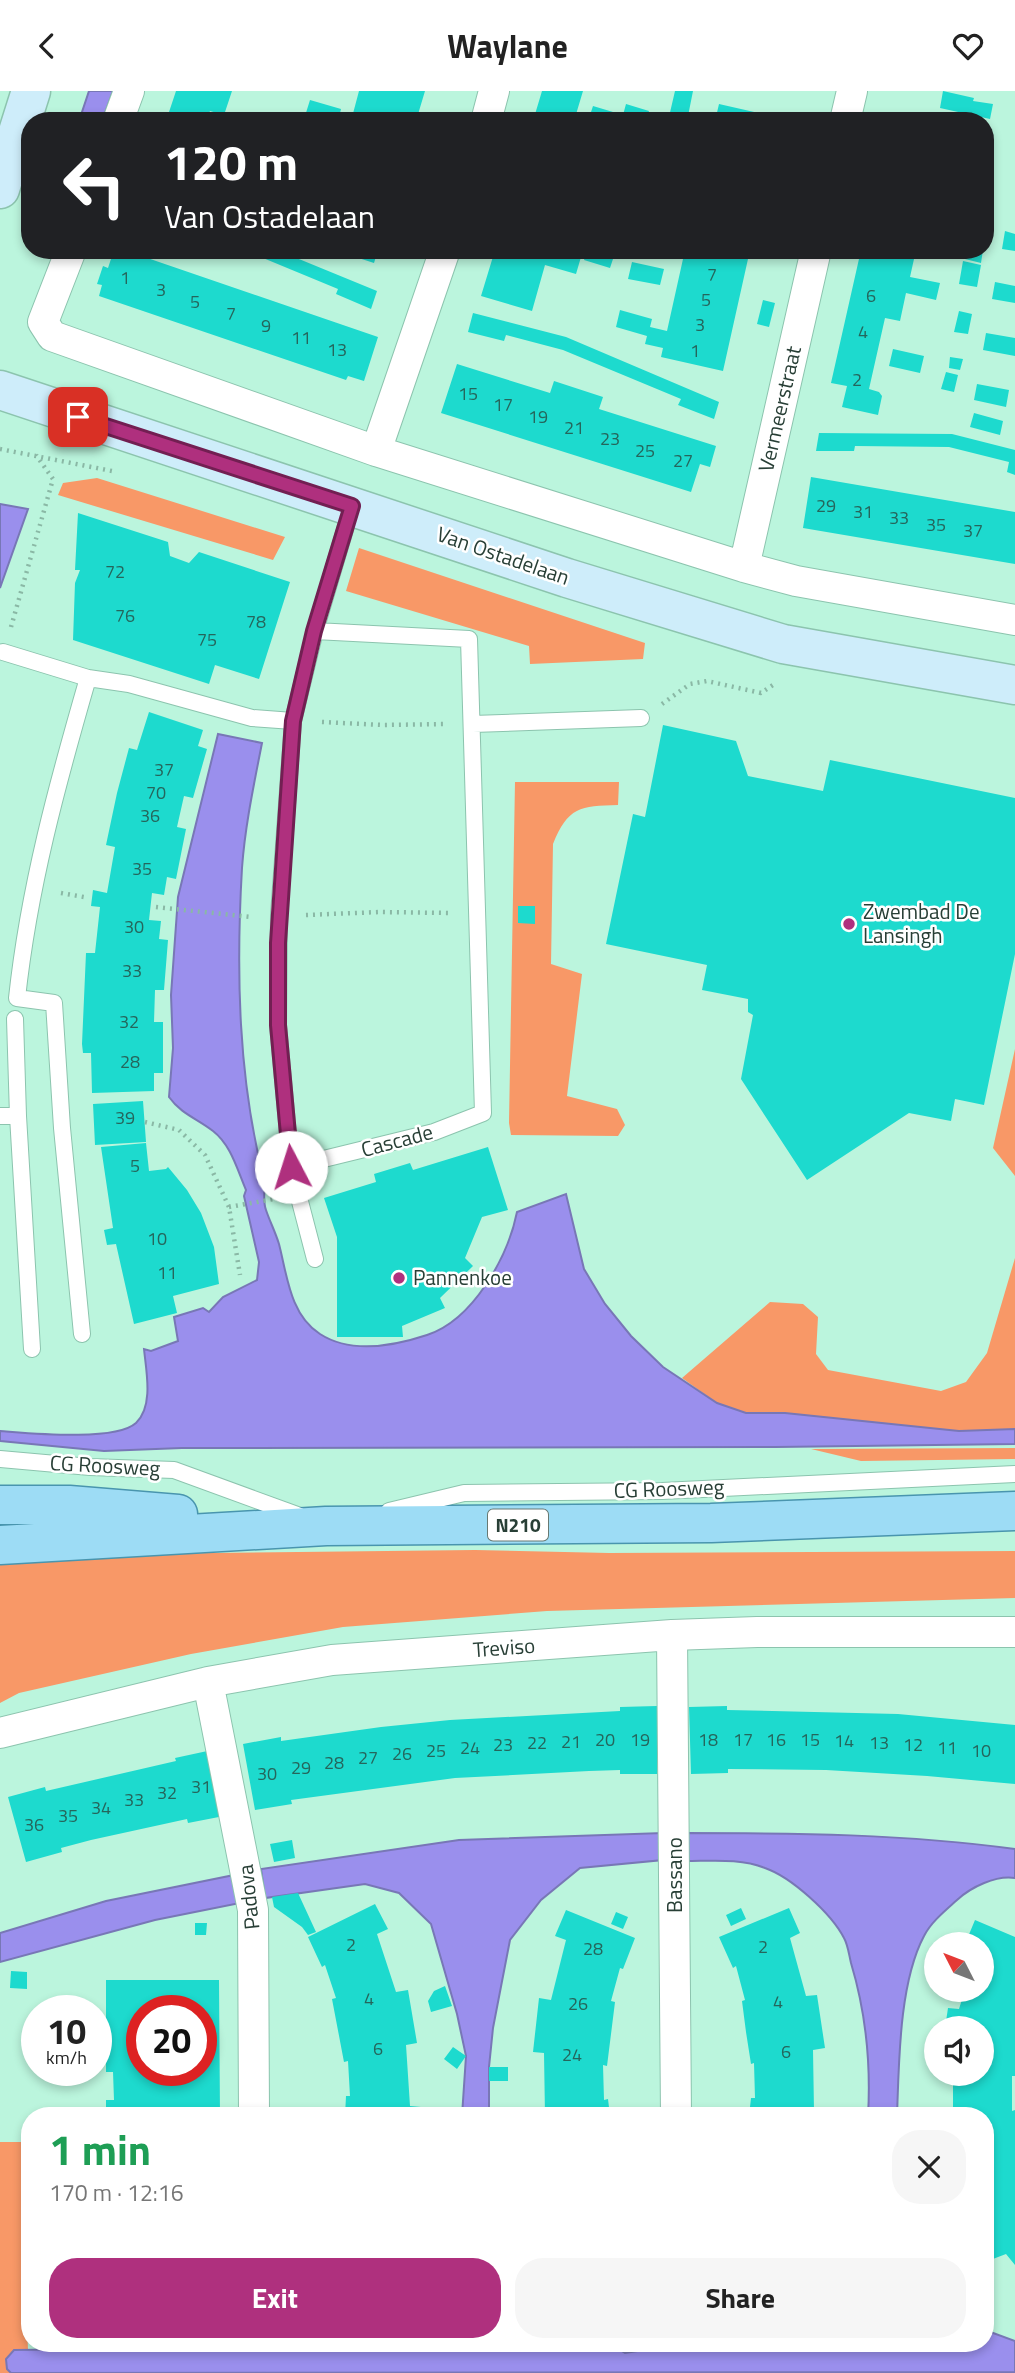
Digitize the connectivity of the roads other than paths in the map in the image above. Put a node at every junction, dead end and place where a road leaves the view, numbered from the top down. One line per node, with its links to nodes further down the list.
1 (30, 91): 5 (street)
2 (128, 91): 6 (street)
3 (494, 91): 7 (street)
4 (852, 91): 8 (street)
5 (24, 112)
6 (121, 112)
7 (488, 112)
8 (847, 112)
9 (21, 120): 10 (street)
10 (0, 189)
11 (68, 259): 15 (street)
12 (442, 259): 15 (street)
13 (814, 259): 17 (street, Vermeerstraat)
14 (0, 390): 16 (street, Van Ostadelaan)
15 (376, 451): 17 (street)
16 (352, 506): 19 (lane); 22 (street, Van Ostadelaan)
17 (744, 567): 18 (street)
18 (1015, 620)
19 (314, 631): 24 (lane); 25 (lane, Cascade)
20 (4, 652): 21 (lane)
21 (88, 678): 24 (lane); 31 (lane)
22 (1015, 685)
23 (641, 718): 25 (lane)
24 (293, 721): 29 (lane)
25 (473, 724): 29 (lane, Cascade)
26 (15, 1019): 28 (lane)
27 (0, 1116): 28 (lane)
28 (19, 1116): 32 (lane)
29 (291, 1167): 30 (lane)
30 (315, 1259)
31 (82, 1334)
32 (32, 1349)
33 (0, 1459): 37 (lane, CG Roosweg / N210)
34 (1015, 1474): 37 (lane, CG Roosweg / N210)
35 (0, 1504): 37 (main road, CG Roosweg / N210)
36 (1015, 1511): 37 (main road, CG Roosweg / N210)
37 (326, 1526): 38 (main road, CG Roosweg / N210)
38 (0, 1545)
39 (1015, 1632): 40 (street, Treviso)
40 (672, 1635): 41 (street, Treviso); 44 (street, Bassano)
41 (208, 1682): 42 (street, Treviso); 43 (street, Padova)
42 (0, 1733)
43 (254, 2107)
44 (676, 2107)

